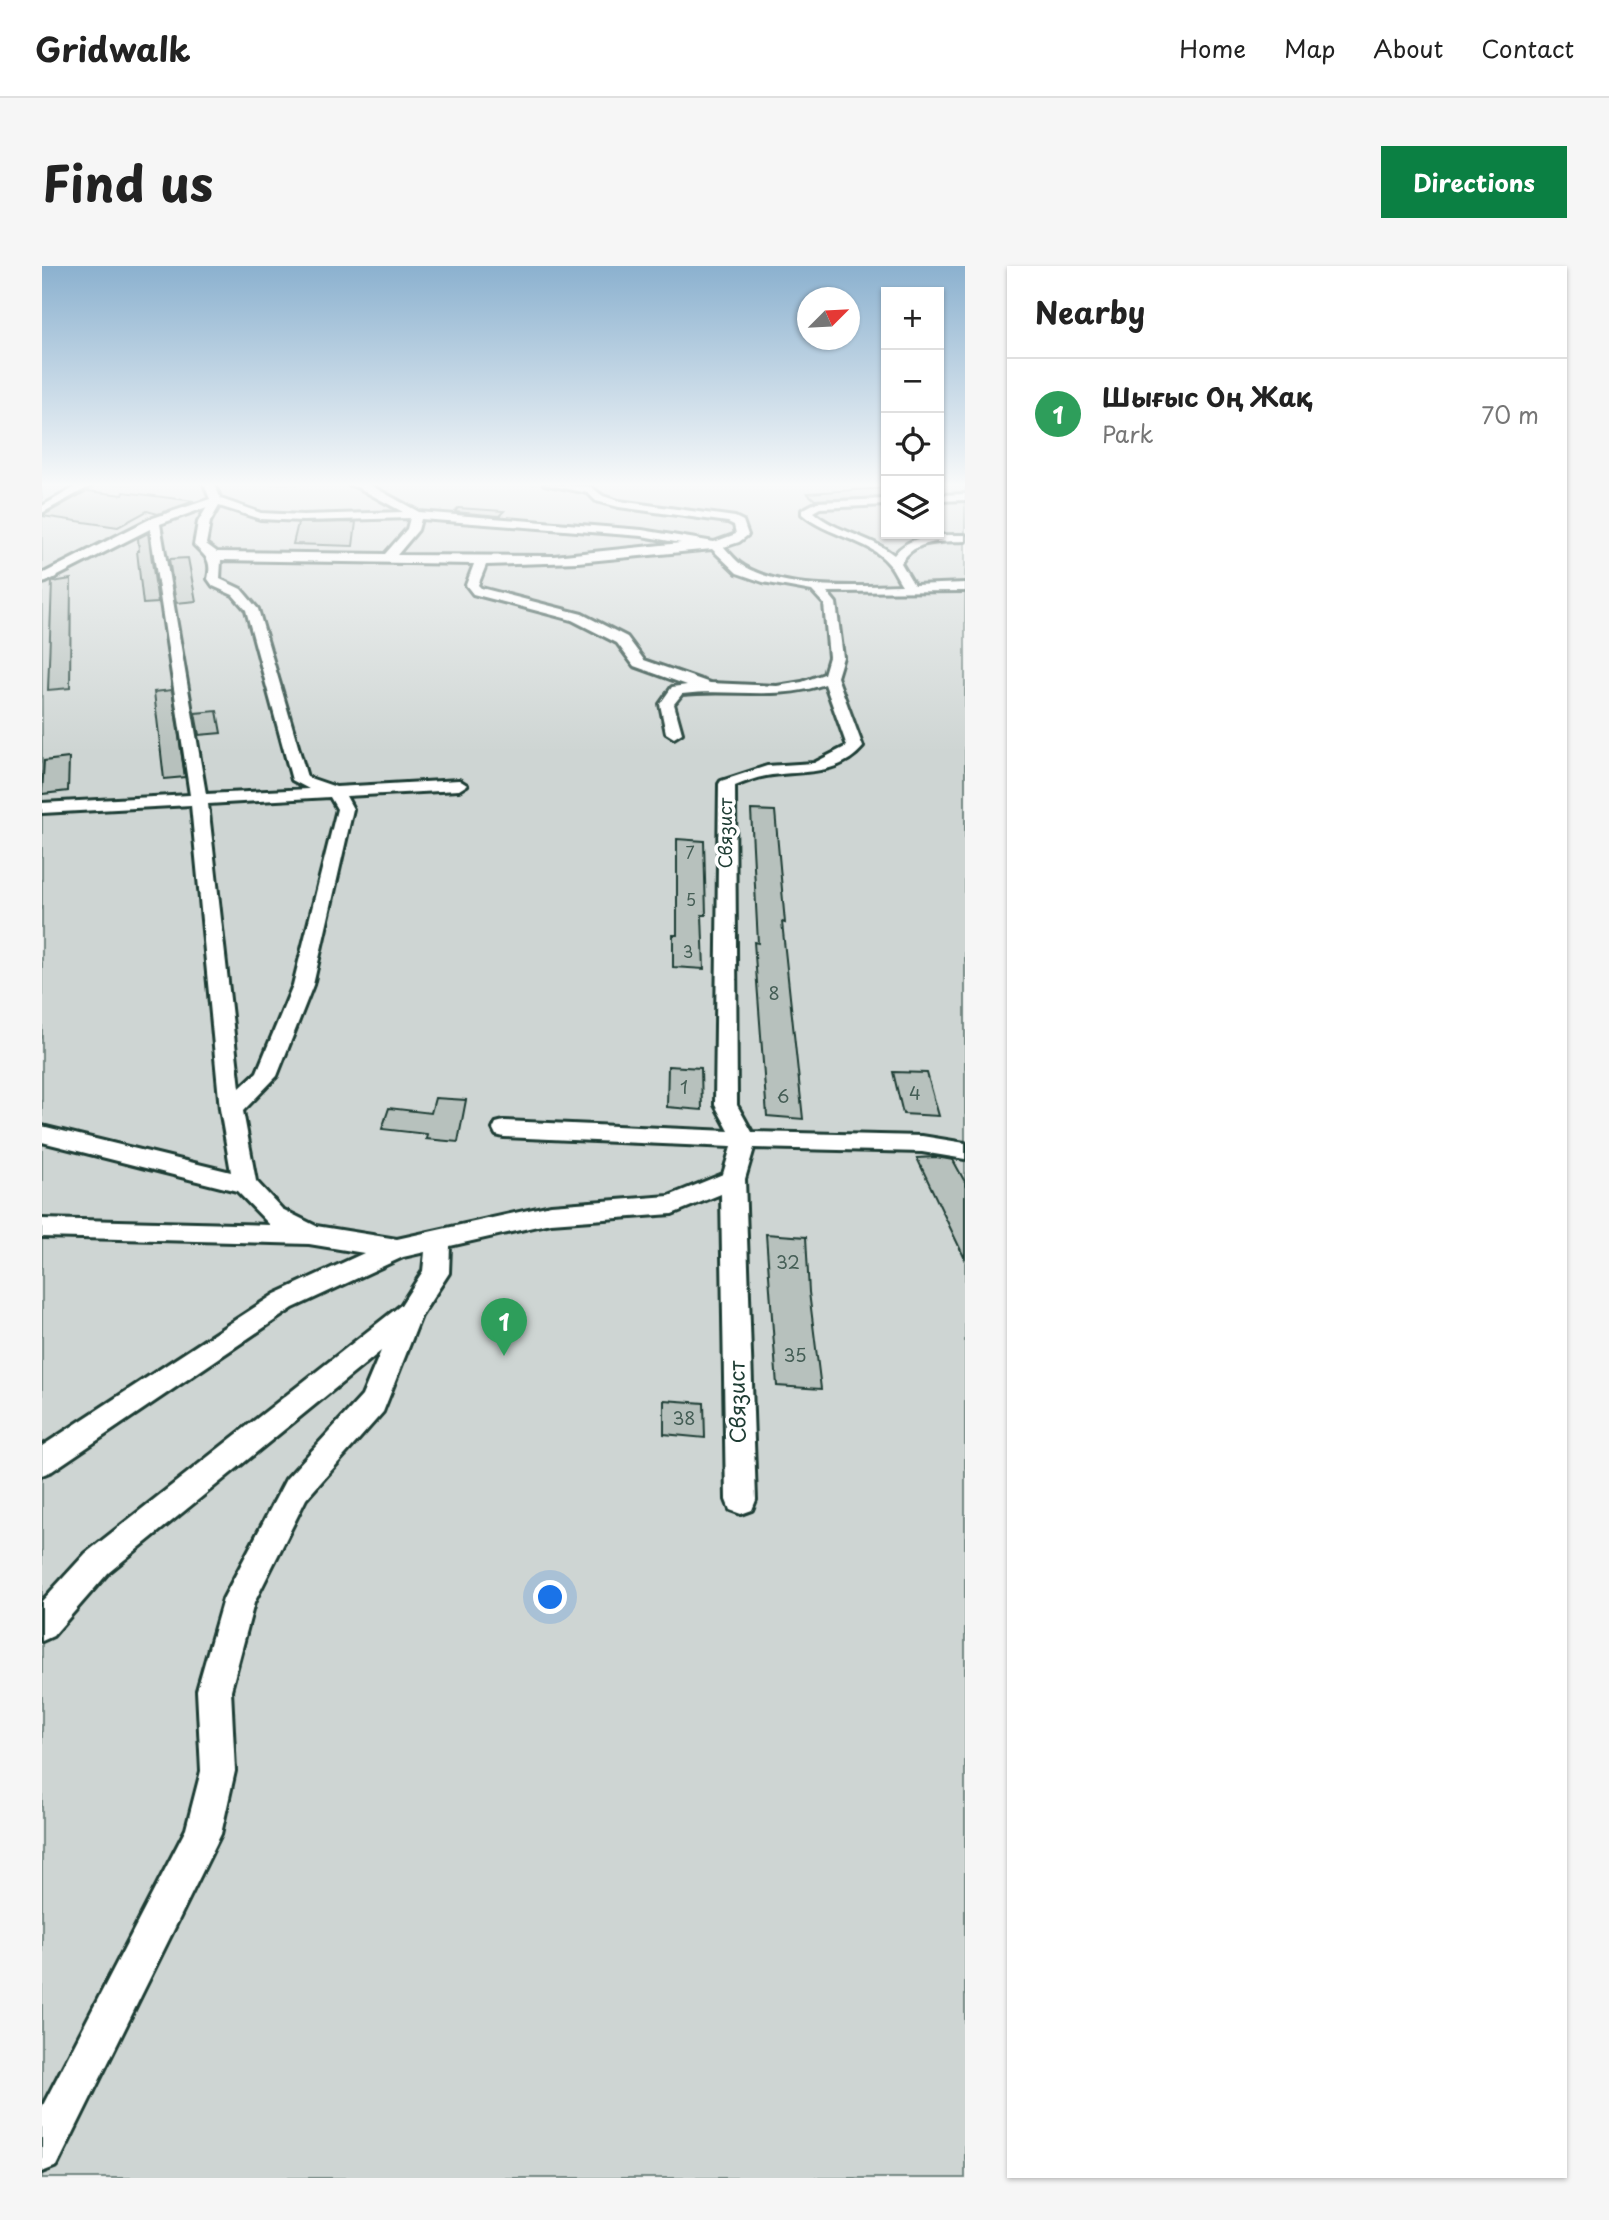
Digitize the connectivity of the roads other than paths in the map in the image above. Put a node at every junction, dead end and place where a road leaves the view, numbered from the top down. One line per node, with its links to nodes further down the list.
1 (162, 573): 14 (street)
2 (215, 573): 13 (street)
3 (476, 573): 10 (street)
4 (750, 573): 8 (street)
5 (900, 573): 7 (street)
6 (965, 587): 7 (street)
7 (910, 588): 8 (street)
8 (817, 589): 9 (street, Связист)
9 (830, 677): 10 (street); 19 (street, Связист)
10 (708, 687): 11 (street)
11 (674, 733)
12 (458, 785): 13 (street)
13 (335, 792): 14 (street); 16 (street)
14 (198, 799): 15 (street); 16 (street)
15 (42, 808)
16 (231, 1109): 22 (street)
17 (505, 1129): 19 (street)
18 (42, 1134): 22 (street)
19 (745, 1140): 20 (street); 21 (street, Связист)
20 (965, 1151)
21 (733, 1179): 25 (street); 29 (street, Связист)
22 (245, 1184): 24 (street)
23 (42, 1228): 24 (street)
24 (311, 1235): 26 (street)
25 (439, 1240): 26 (street); 27 (street)
26 (397, 1249): 28 (street)
27 (410, 1312): 30 (street); 31 (street)
28 (42, 1462)
29 (741, 1500)
30 (42, 1625)
31 (42, 2151)

